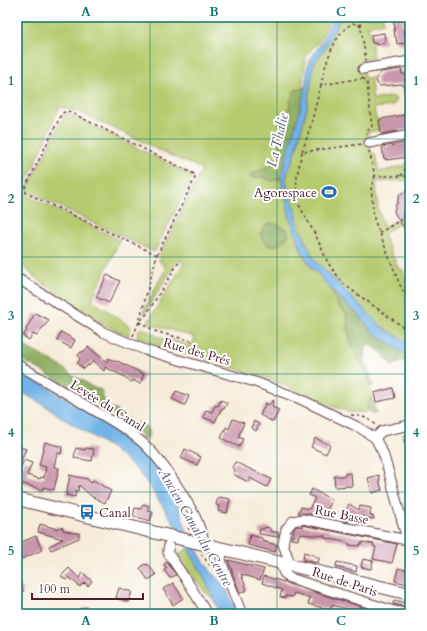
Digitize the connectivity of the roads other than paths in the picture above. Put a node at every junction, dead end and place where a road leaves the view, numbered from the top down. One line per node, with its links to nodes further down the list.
1 (410, 61): 2 (street)
2 (364, 72)
3 (410, 135): 4 (street)
4 (368, 143)
5 (17, 278): 8 (street, Rue des Prés)
6 (17, 364): 12 (street, Levée du Canal)
7 (410, 425): 8 (street)
8 (375, 438): 11 (street)
9 (17, 499): 10 (main road, Rue de Paris)
10 (172, 537): 12 (main road, Rue de Paris, bridge); 17 (street)
11 (409, 541): 14 (street, Rue Basse)
12 (202, 544): 13 (main road, Rue de Paris)
13 (223, 549): 14 (main road, Rue de Paris); 18 (street)
14 (286, 564): 15 (main road, Rue de Paris); 16 (street, Rue de Paris)
15 (410, 594)
16 (393, 612): 19 (street, Rue de Paris)
17 (207, 614)
18 (242, 614)
19 (409, 614)

